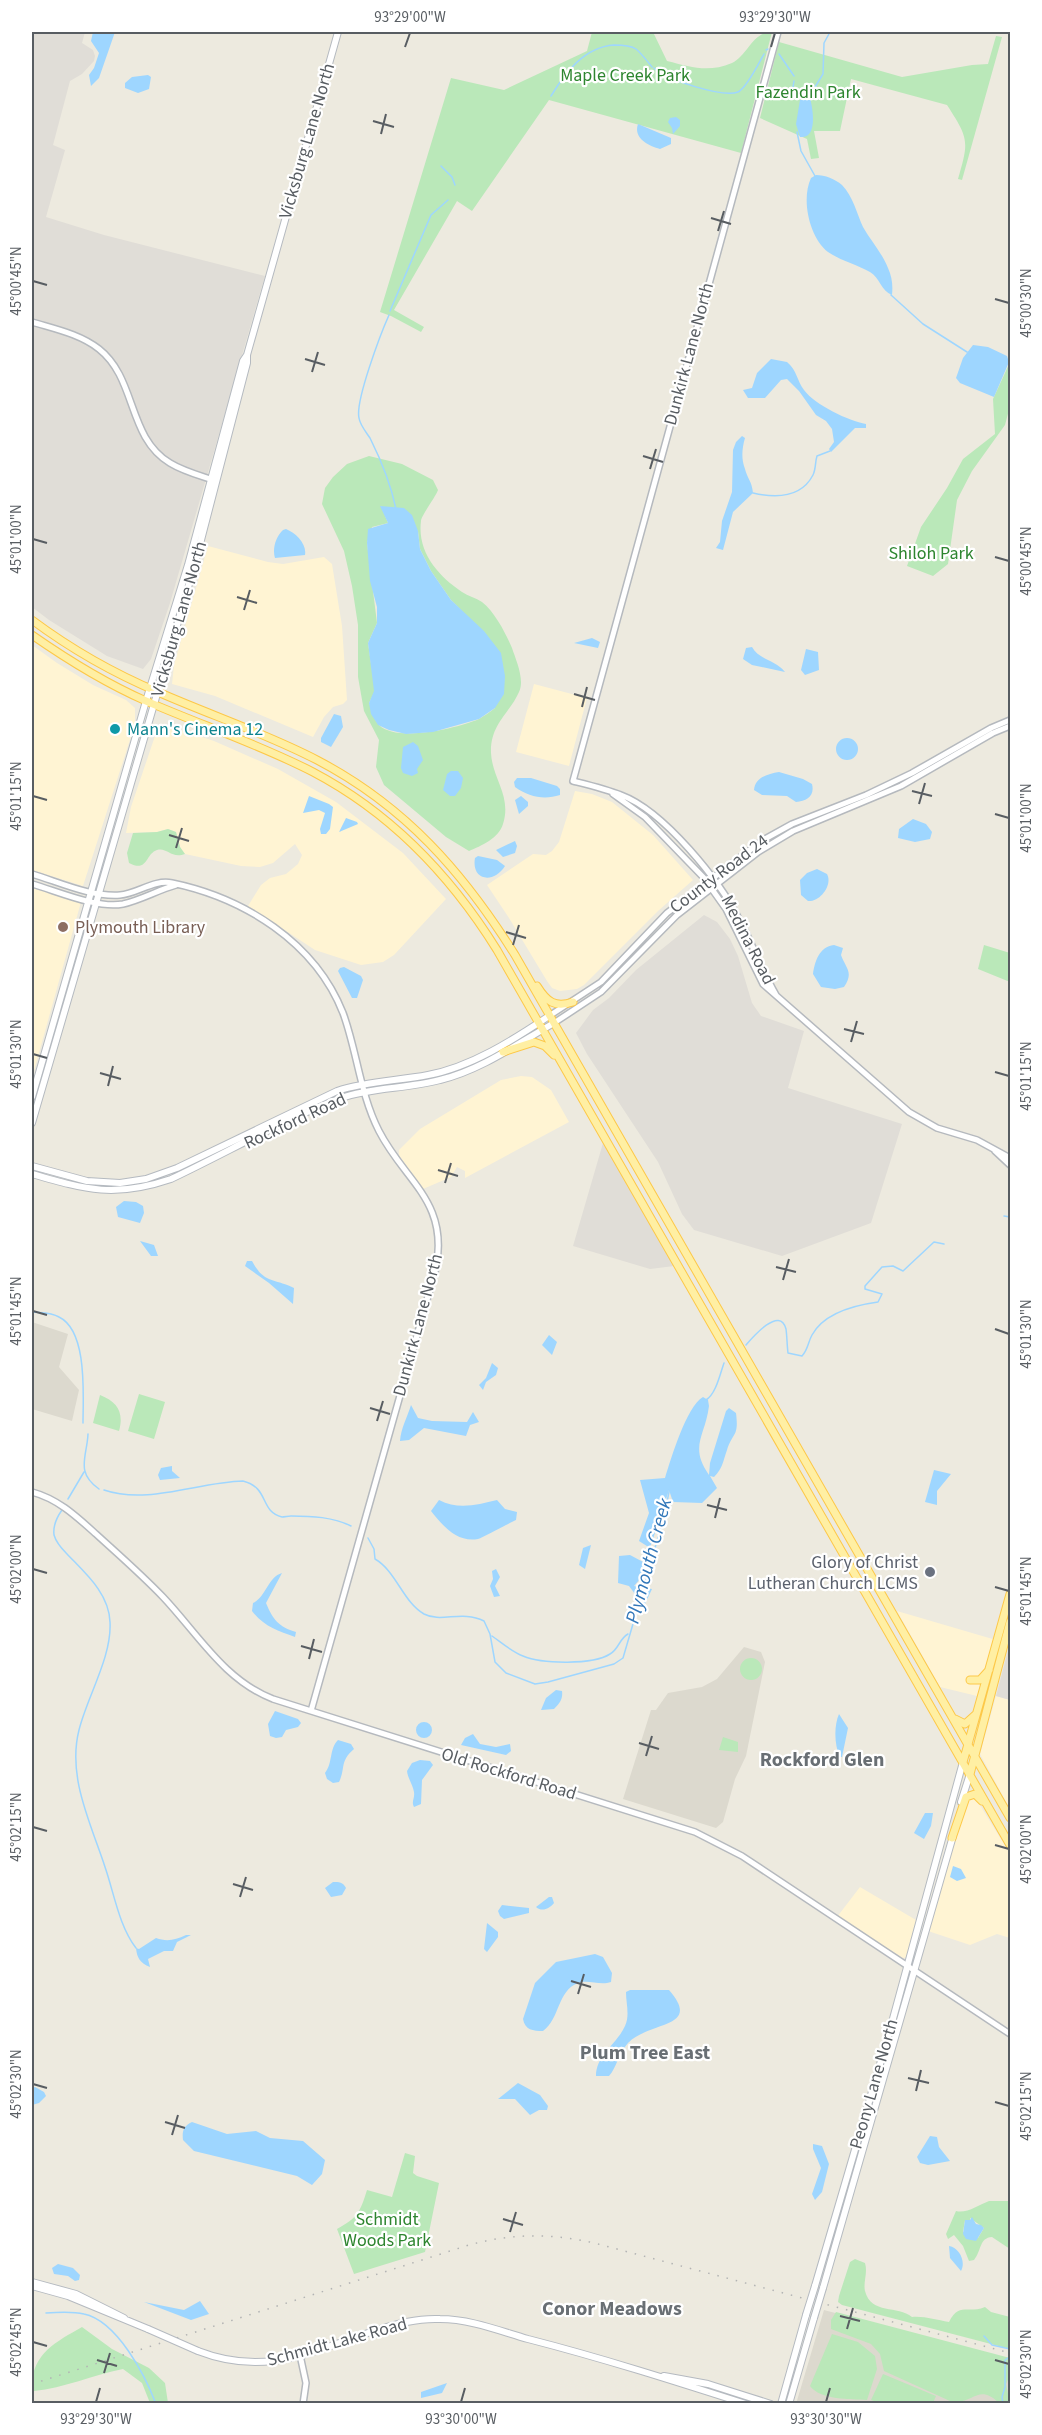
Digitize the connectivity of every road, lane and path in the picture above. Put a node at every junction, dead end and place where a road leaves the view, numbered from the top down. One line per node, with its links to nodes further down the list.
1 (338, 32): 4 (main road, Vicksburg Lane North)
2 (778, 32): 13 (street, Dunkirk Lane North)
3 (32, 322): 4 (street)
4 (214, 480): 7 (main road, Vicksburg Lane North); 8 (main road, Vicksburg Lane North)
5 (32, 620): 7 (main road)
6 (32, 635): 9 (main road)
7 (150, 689): 8 (main road); 9 (main road, Vicksburg Lane North)
8 (158, 692): 10 (main road, Vicksburg Lane North); 21 (main road)
9 (146, 701): 10 (main road); 19 (main road, Vicksburg Lane North)
10 (154, 705): 19 (main road, Vicksburg Lane North); 24 (main road)
11 (1011, 720): 15 (street, County Road 24)
12 (1011, 726): 18 (street, County Road 24)
13 (573, 781): 15 (street, Medina Road)
14 (32, 874): 19 (street)
15 (710, 880): 18 (street, Medina Road); 22 (street, County Road 24)
16 (32, 884): 20 (street)
17 (178, 885): 19 (street); 20 (street); 27 (street, Dunkirk Lane North)
18 (714, 885): 23 (street, County Road 24); 31 (street, Medina Road)
19 (95, 893): 20 (main road, Vicksburg Lane North)
20 (92, 902): 29 (main road, Vicksburg Lane North); 30 (main road, Vicksburg Lane North)
21 (515, 955): 22 (main road); 23 (main road)
22 (573, 1002): 23 (street, County Road 24)
23 (552, 1020): 24 (main road, Rockford Road); 43 (main road)
24 (541, 1027): 25 (main road, Rockford Road); 26 (main road); 27 (main road, Rockford Road)
25 (503, 1052): 26 (main road); 28 (main road, Rockford Road)
26 (571, 1078): 46 (main road)
27 (363, 1084): 28 (street, Dunkirk Lane North); 34 (main road, Rockford Road)
28 (365, 1091): 35 (main road, Rockford Road); 41 (street, Dunkirk Lane North)
29 (32, 1097)
30 (32, 1123)
31 (990, 1146): 32 (street, Medina Road); 33 (street, Medina Road)
32 (1011, 1158)
33 (1011, 1165)
34 (32, 1166)
35 (32, 1174)
36 (32, 1492): 41 (street, Old Rockford Road)
37 (1011, 1594): 39 (main road)
38 (1011, 1622): 45 (main road)
39 (990, 1668): 40 (main road); 42 (main road)
40 (970, 1680)
41 (310, 1711): 52 (street, Old Rockford Road)
42 (978, 1711): 43 (main road); 44 (main road)
43 (951, 1715): 44 (main road)
44 (968, 1746): 45 (main road); 46 (main road)
45 (975, 1757): 47 (main road); 48 (main road)
46 (963, 1762): 47 (main road); 52 (main road, Peony Lane North)
47 (970, 1774): 49 (main road); 50 (main road, Peony Lane North)
48 (1011, 1818)
49 (1005, 1836): 50 (main road); 51 (main road)
50 (952, 1838): 53 (main road, Peony Lane North)
51 (1011, 1845)
52 (908, 1965): 53 (street, Old Rockford Road); 65 (main road, Peony Lane North, bridge)
53 (914, 1970): 54 (street, Old Rockford Road); 66 (main road, Peony Lane North, bridge)
54 (1011, 2034)
55 (32, 2282): 57 (main road, Schmidt Lake Road)
56 (32, 2286): 58 (main road, Schmidt Lake Road)
57 (103, 2306): 58 (main road); 59 (main road, Schmidt Lake Road)
58 (94, 2307): 59 (main road, Schmidt Lake Road)
59 (127, 2320): 60 (main road, Schmidt Lake Road, bridge)
60 (300, 2355): 61 (main road, Schmidt Lake Road); 62 (street)
61 (655, 2375): 63 (main road, Schmidt Lake Road); 64 (main road, Schmidt Lake Road)
62 (303, 2403)
63 (746, 2403)
64 (771, 2403)
65 (781, 2403)
66 (789, 2403)

